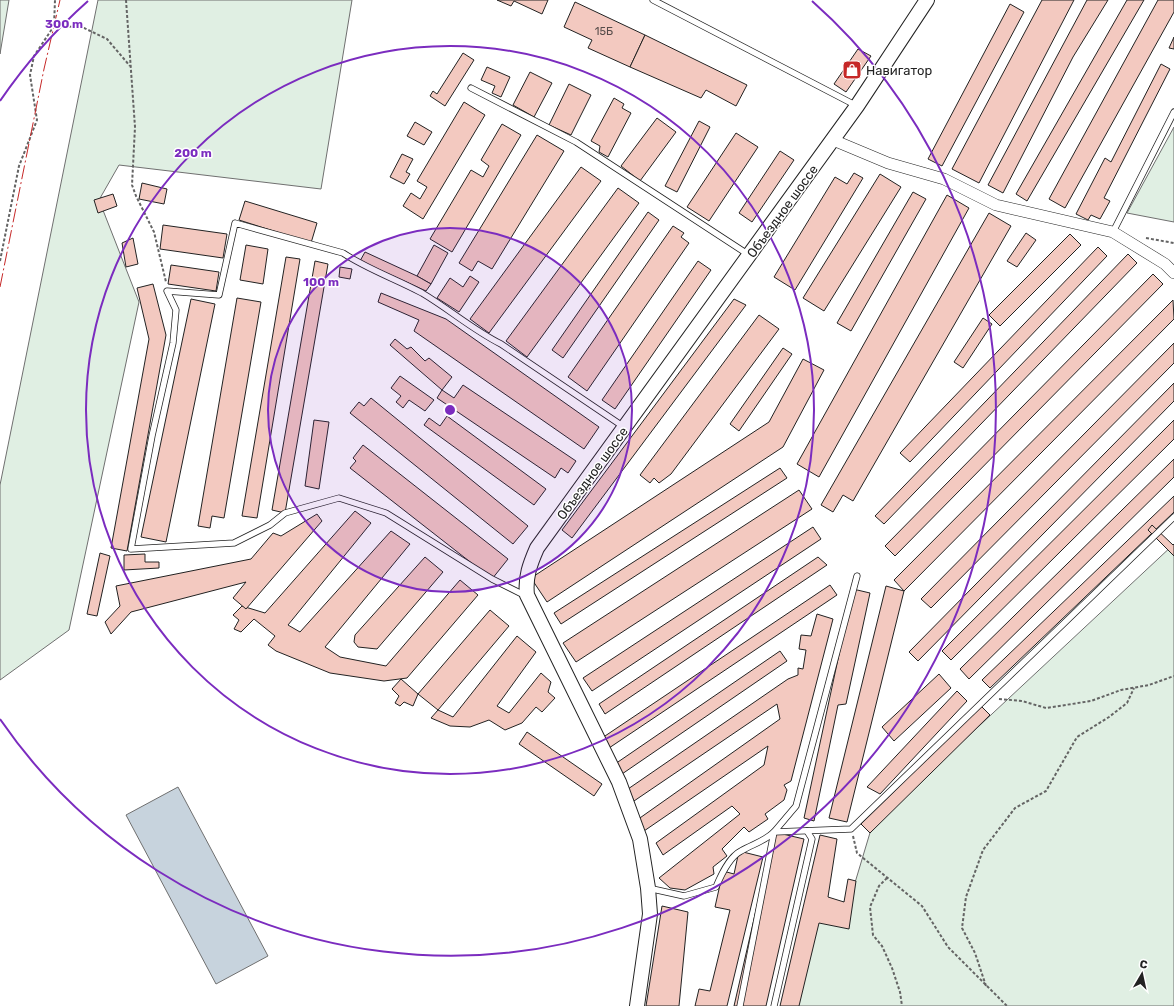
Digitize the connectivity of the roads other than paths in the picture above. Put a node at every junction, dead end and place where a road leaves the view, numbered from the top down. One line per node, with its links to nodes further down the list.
1 (652, 0): 4 (lane)
2 (927, 0): 4 (street, Объездное шоссе)
3 (471, 88): 8 (lane)
4 (857, 106): 6 (street, Объездное шоссе)
5 (1174, 112): 7 (lane)
6 (833, 140): 7 (street); 8 (street, Объездное шоссе)
7 (1113, 232): 9 (street)
8 (750, 255): 10 (street, Объездное шоссе)
9 (1174, 273)
10 (625, 427): 13 (street, Объездное шоссе); 13 (lane)
11 (1174, 517): 14 (lane)
12 (857, 576): 15 (lane)
13 (528, 597): 16 (street, Объездное шоссе)
14 (808, 831): 15 (lane); 19 (lane)
15 (774, 832): 16 (lane); 18 (lane)
16 (648, 888): 17 (street, Объездное шоссе)
17 (637, 1006)
18 (740, 1006)
19 (774, 1006)

